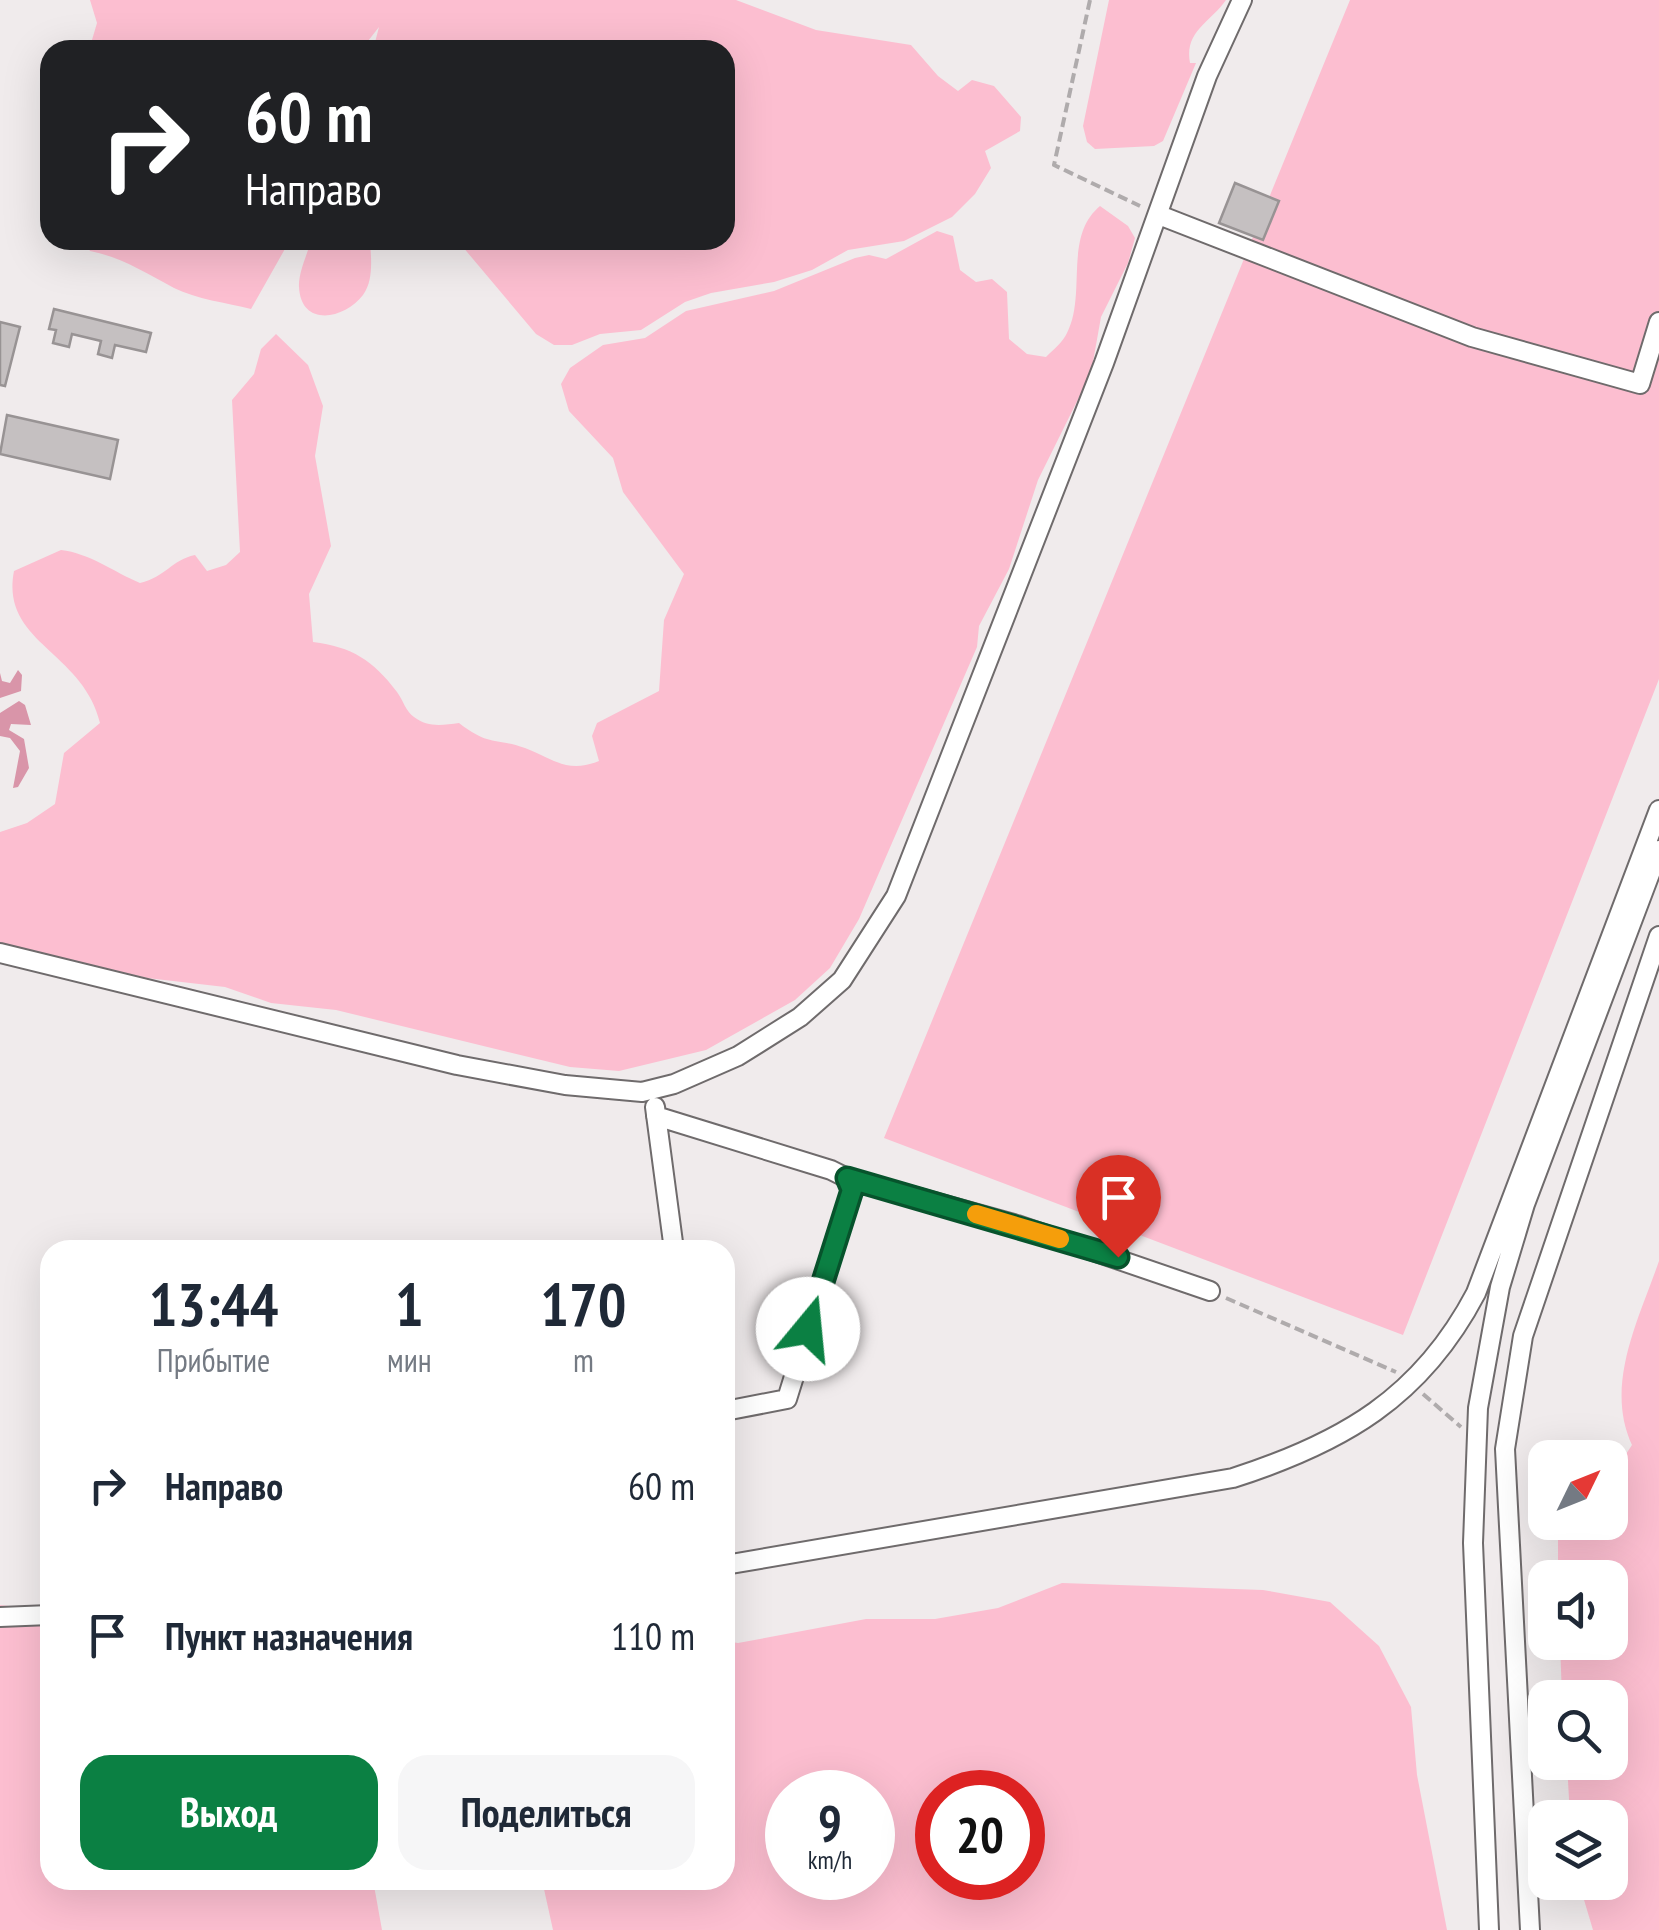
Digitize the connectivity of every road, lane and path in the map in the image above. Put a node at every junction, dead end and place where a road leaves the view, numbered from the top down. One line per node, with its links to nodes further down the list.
1 (1090, 0): 3 (path)
2 (1242, 0): 3 (street)
3 (1159, 215): 4 (street); 9 (street)
4 (1659, 322)
5 (1659, 810): 14 (street)
6 (1659, 850): 16 (street)
7 (1659, 936): 21 (street)
8 (0, 952): 9 (street)
9 (653, 1092): 10 (street)
10 (656, 1116): 11 (street); 12 (street)
11 (847, 1178): 13 (street); 15 (street)
12 (673, 1240)
13 (1210, 1290): 14 (path)
14 (1410, 1384): 16 (path); 17 (street)
15 (735, 1409)
16 (1476, 1436): 20 (street)
17 (735, 1563)
18 (40, 1615): 19 (street)
19 (0, 1617)
20 (1490, 1930)
21 (1530, 1930)

